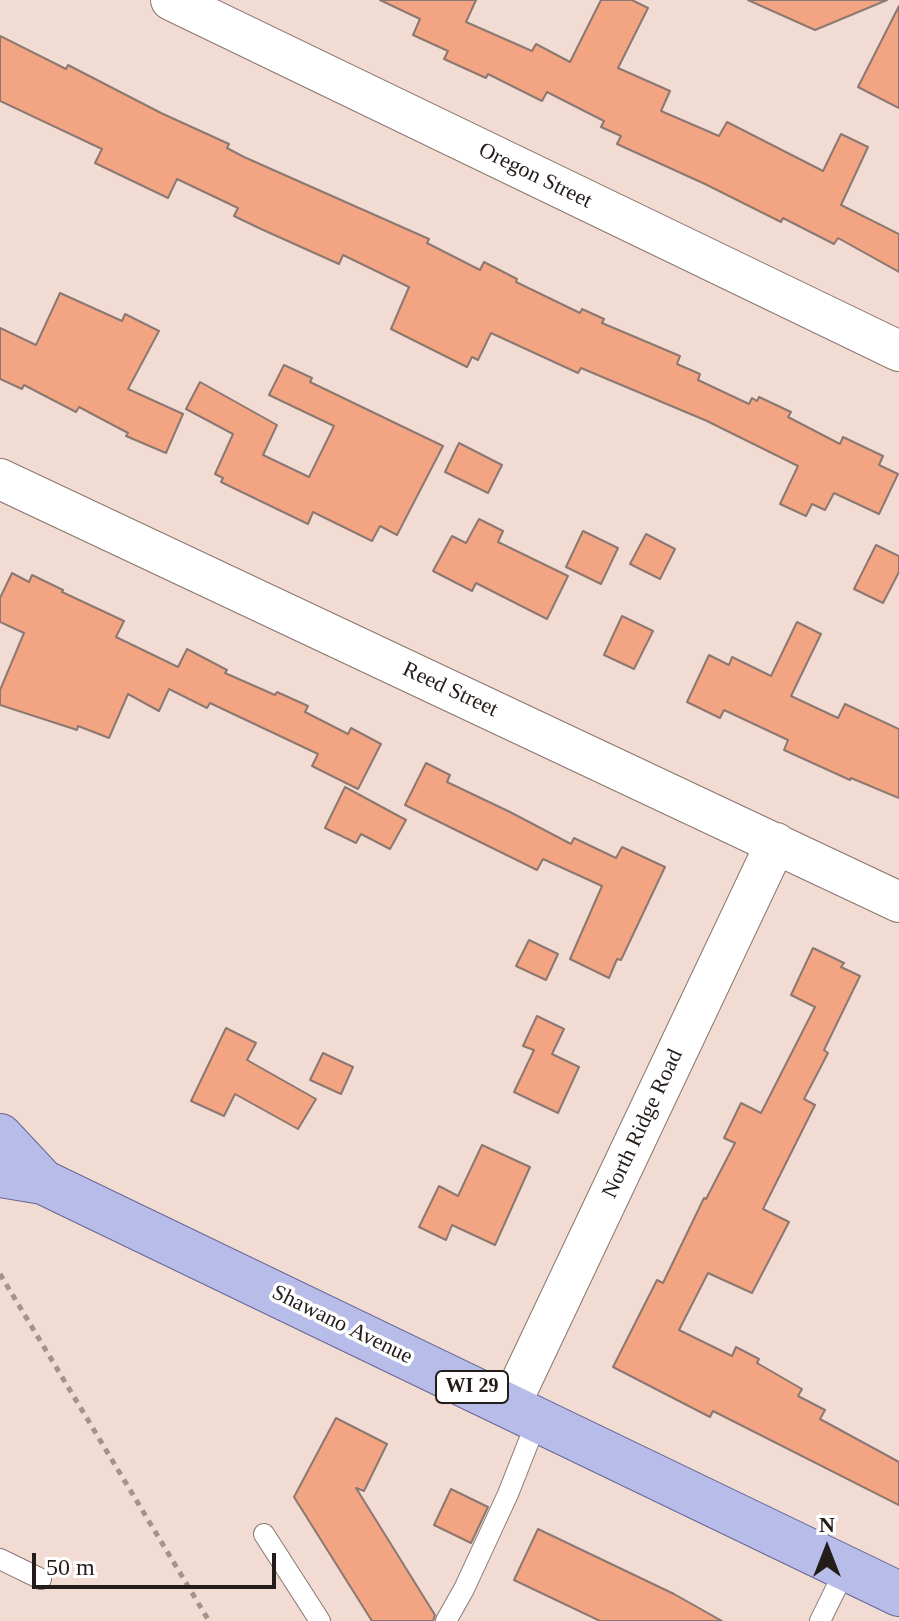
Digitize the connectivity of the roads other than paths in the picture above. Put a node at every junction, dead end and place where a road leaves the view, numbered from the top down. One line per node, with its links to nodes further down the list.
1 (171, 0): 2 (street, Oregon Street)
2 (899, 351)
3 (0, 479): 4 (street, Reed Street)
4 (776, 843): 5 (street, Reed Street); 9 (street, North Ridge Road)
5 (899, 902)
6 (0, 1136): 8 (main road, Shawano Avenue / WI 29)
7 (0, 1175): 8 (main road, Shawano Avenue / WI 29)
8 (43, 1182): 9 (main road, Shawano Avenue / WI 29)
9 (524, 1412): 12 (main road, Shawano Avenue / WI 29); 16 (lane)
10 (264, 1534): 15 (lane)
11 (0, 1559): 13 (lane)
12 (846, 1568): 14 (main road, Shawano Avenue / WI 29); 17 (lane)
13 (41, 1579)
14 (899, 1594)
15 (320, 1621)
16 (446, 1621)
17 (820, 1621)

